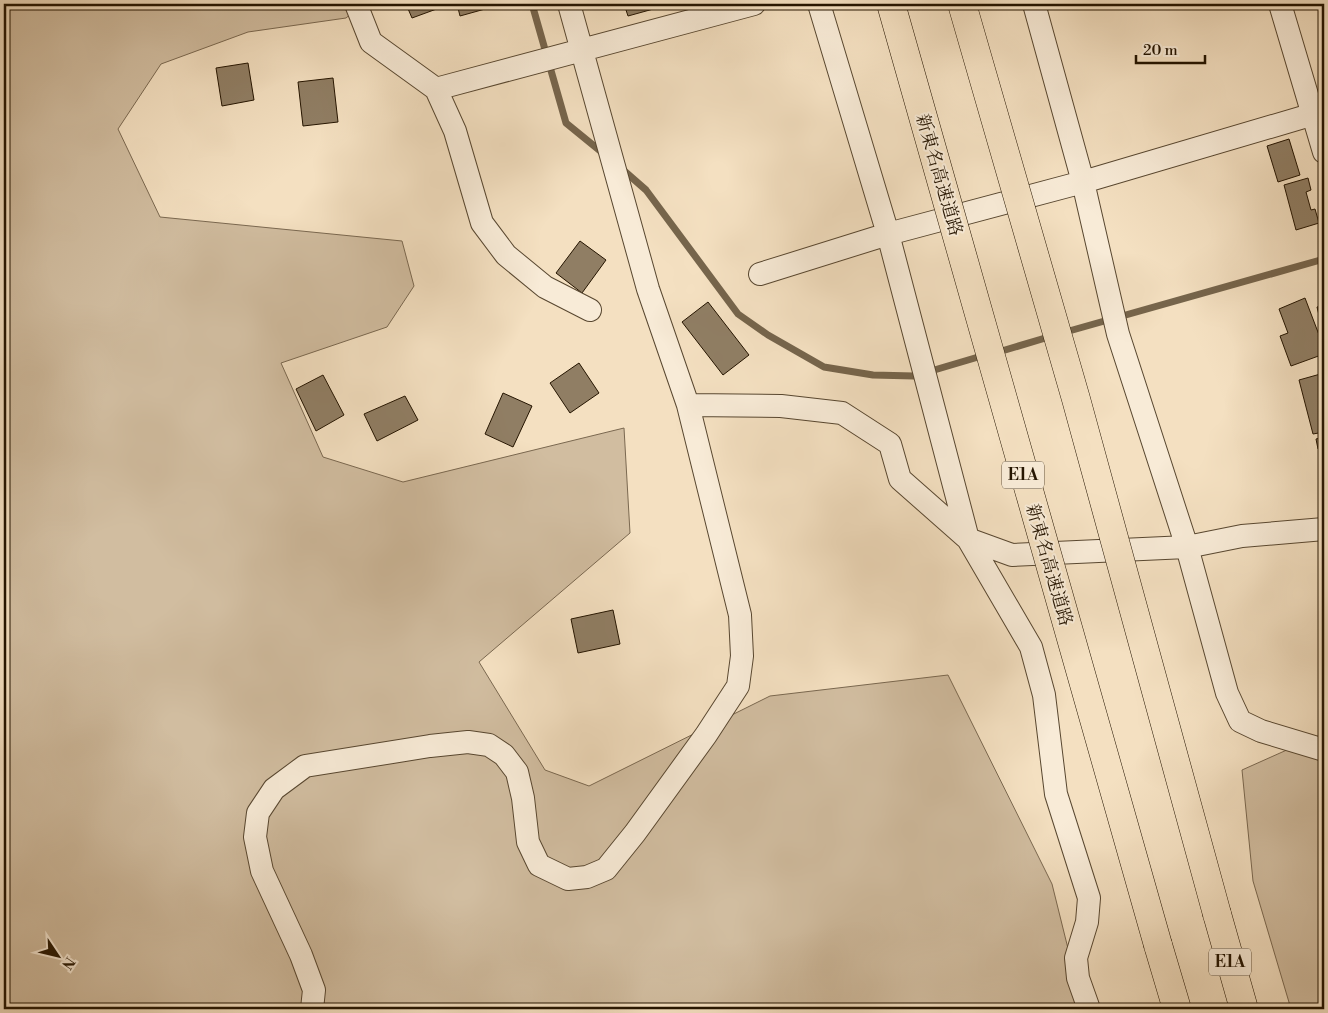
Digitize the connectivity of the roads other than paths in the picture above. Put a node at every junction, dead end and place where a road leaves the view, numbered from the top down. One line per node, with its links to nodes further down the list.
1 (356, 4): 10 (street)
2 (569, 4): 9 (street)
3 (754, 4): 9 (street)
4 (819, 4): 14 (street)
5 (891, 4): 24 (highway, 新東名高速道路 / E1A, bridge)
6 (962, 4): 25 (highway, E1A, bridge)
7 (1034, 4): 13 (street)
8 (1280, 4): 11 (street)
9 (583, 50): 10 (street); 17 (street)
10 (436, 89): 16 (street)
11 (1319, 112): 12 (street); 13 (street)
12 (1324, 152)
13 (1083, 182): 14 (street); 20 (street)
14 (888, 234): 15 (street); 19 (street)
15 (760, 274)
16 (590, 310)
17 (688, 405): 19 (street); 22 (street)
18 (1324, 529): 20 (street)
19 (968, 539): 20 (street); 23 (street)
20 (1187, 547): 21 (street)
21 (1324, 750)
22 (312, 1009)
23 (1089, 1009)
24 (1177, 1009)
25 (1244, 1009)

